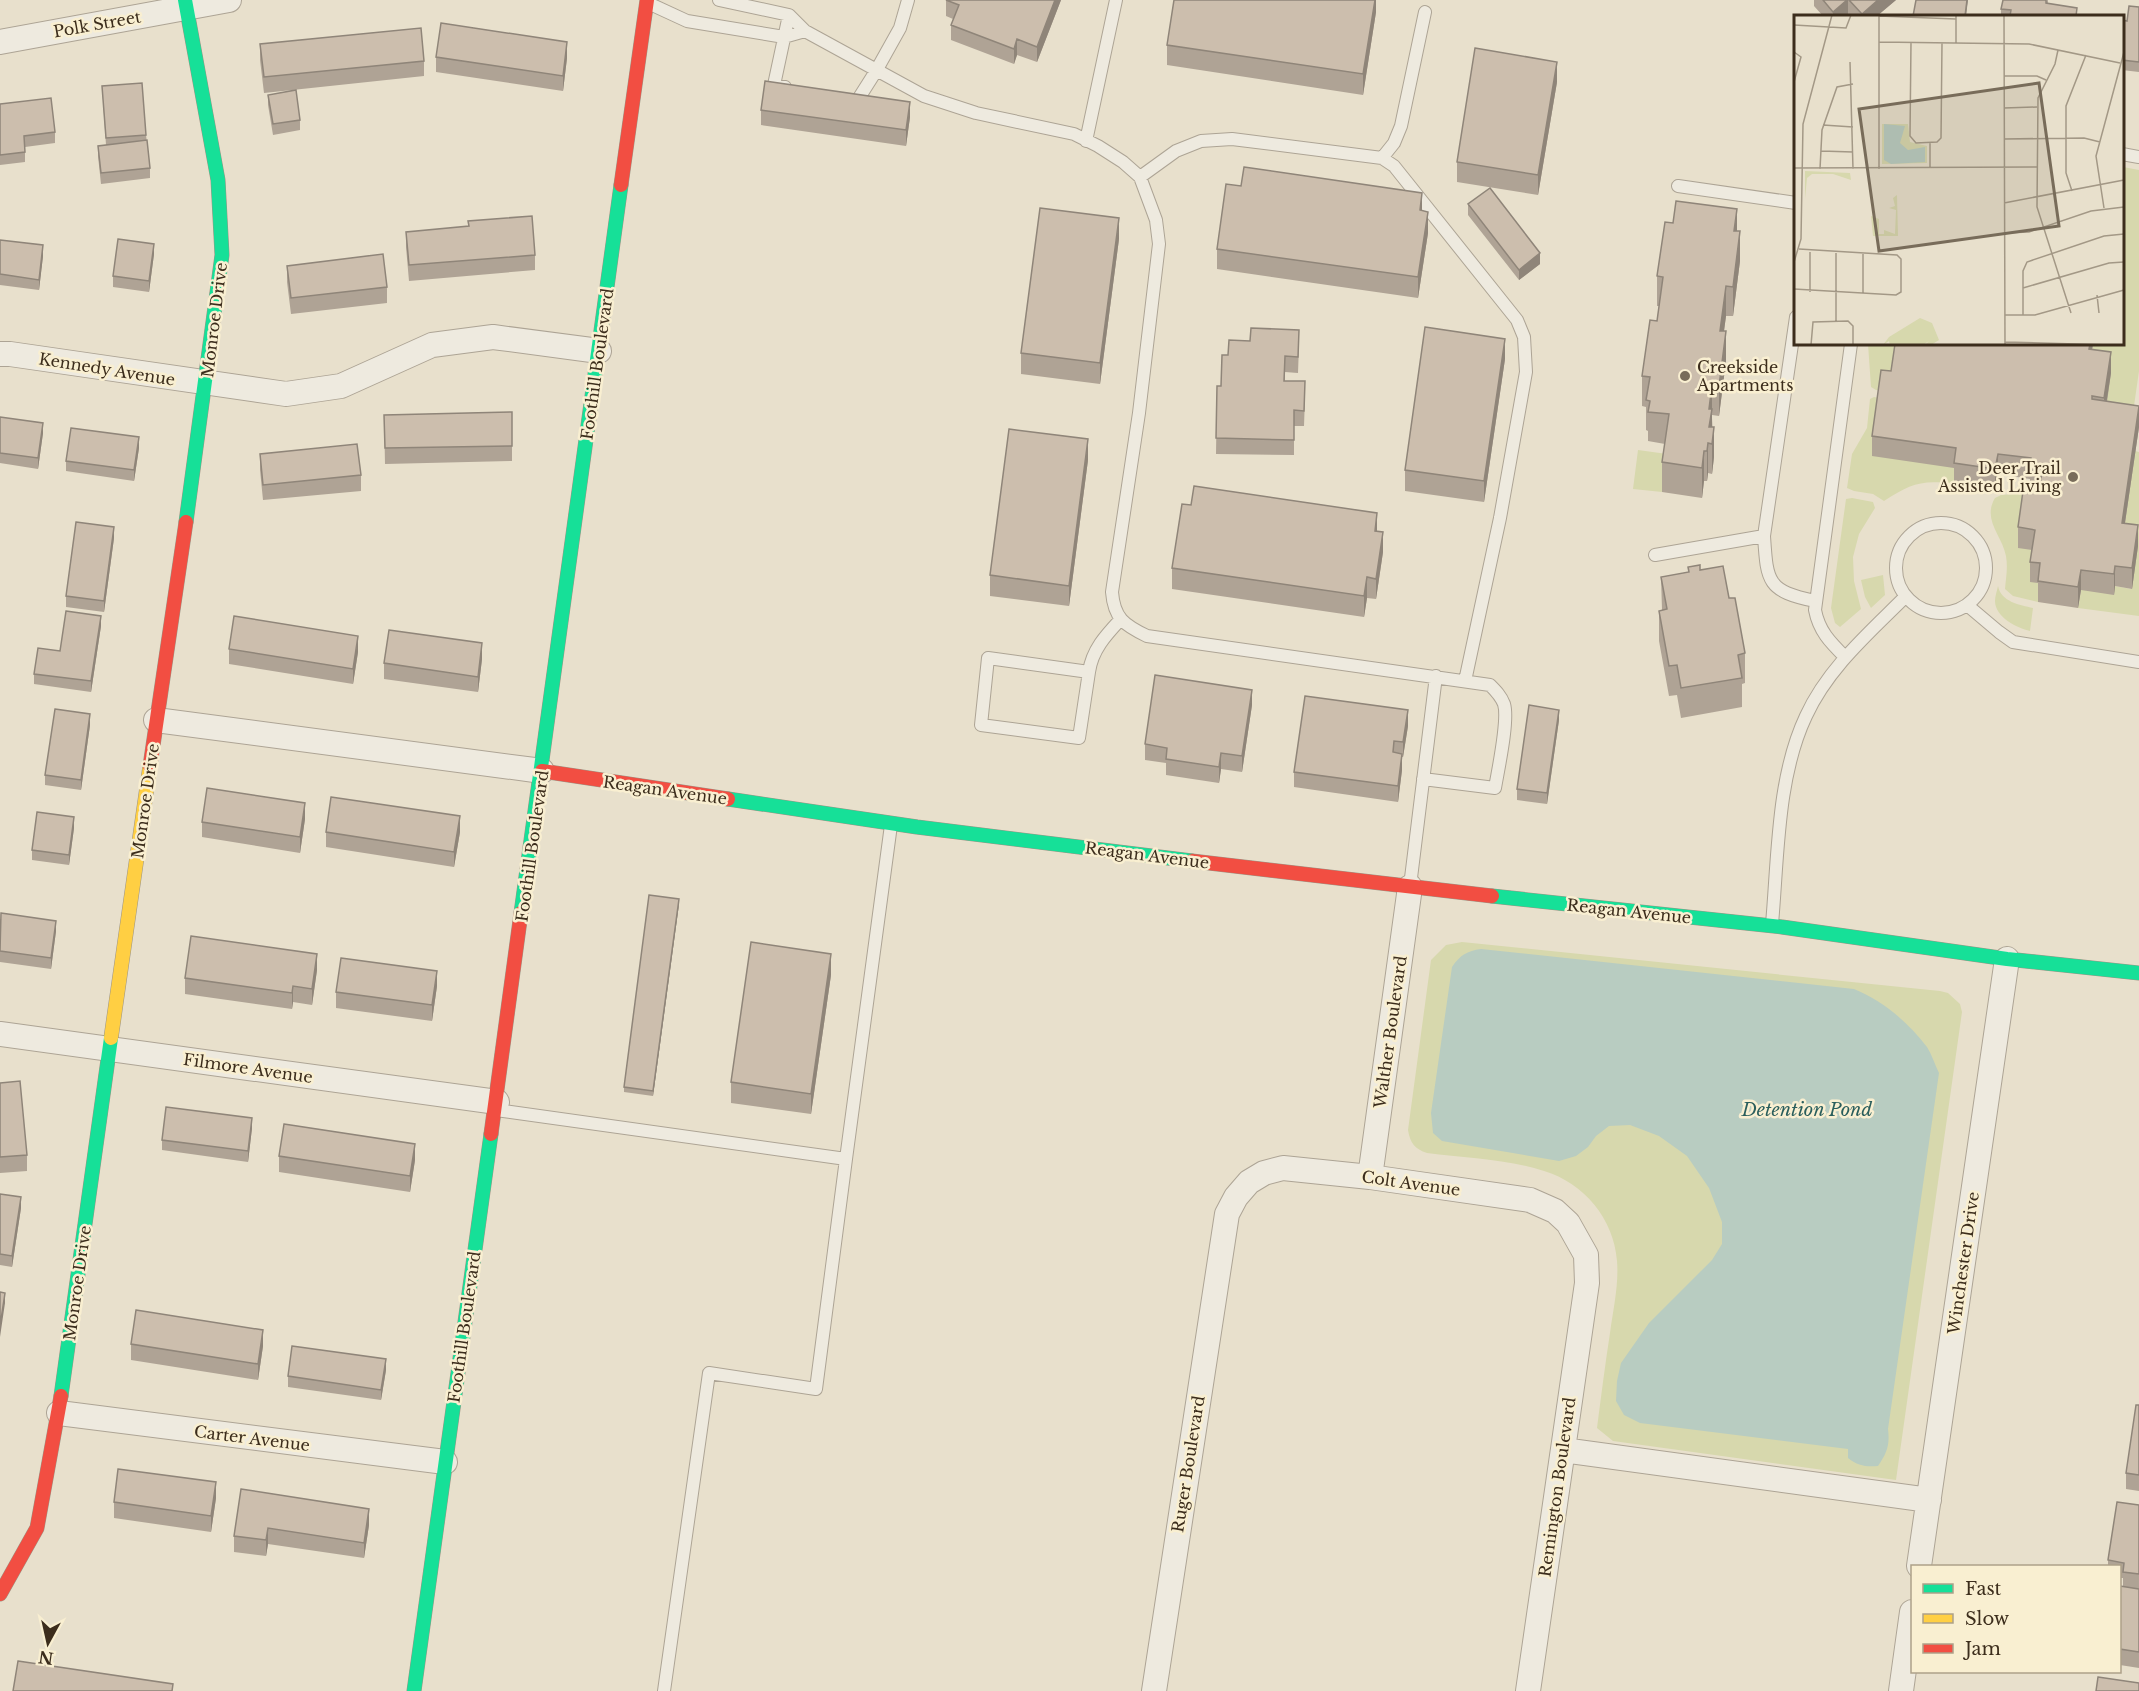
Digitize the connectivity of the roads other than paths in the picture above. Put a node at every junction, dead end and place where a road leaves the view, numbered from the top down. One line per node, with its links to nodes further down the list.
1 (229, 0): 6 (street, Polk Street)
2 (719, 0): 8 (lane)
3 (908, 0): 12 (lane)
4 (1116, 0): 15 (lane)
5 (646, 1): 10 (lane); 24 (street, Foothill Boulevard)
6 (186, 4): 11 (street, Polk Street); 26 (street, Monroe Drive)
7 (1425, 12): 18 (lane)
8 (789, 15): 9 (lane); 10 (lane)
9 (805, 32): 10 (lane); 12 (lane)
10 (784, 37): 13 (lane)
11 (0, 42)
12 (876, 71): 14 (lane); 15 (lane)
13 (795, 89)
14 (836, 97)
15 (1086, 141): 19 (lane)
16 (2124, 154): 17 (lane)
17 (2139, 157)
18 (1382, 158): 19 (lane); 37 (lane)
19 (1140, 177): 32 (lane)
20 (1677, 186): 21 (lane)
21 (1794, 203)
22 (1794, 331): 27 (lane)
23 (1851, 345): 30 (lane)
24 (599, 351): 26 (street, Kennedy Avenue); 39 (street, Foothill Boulevard)
25 (0, 354): 26 (street, Kennedy Avenue)
26 (206, 384): 38 (street, Monroe Drive)
27 (1764, 536): 28 (lane); 30 (lane)
28 (1655, 555)
29 (1905, 597): 31 (lane); 31 (lane); 33 (lane)
30 (1815, 601): 33 (lane)
31 (1967, 605): 34 (lane)
32 (1120, 620): 35 (lane); 36 (lane)
33 (1845, 657): 43 (lane)
34 (2139, 662)
35 (1089, 672): 35 (lane)
36 (1436, 676): 37 (lane); 40 (lane)
37 (1465, 681): 40 (lane)
38 (156, 720): 39 (street, Reagan Avenue); 47 (street, Monroe Drive)
39 (542, 771): 41 (street, Reagan Avenue); 48 (street, Foothill Boulevard)
40 (1423, 779): 42 (lane)
41 (891, 824): 42 (street, Reagan Avenue); 49 (lane)
42 (1410, 887): 43 (street, Reagan Avenue); 50 (street, Walther Boulevard)
43 (1772, 926): 44 (street, Reagan Avenue)
44 (2007, 959): 45 (street, Reagan Avenue); 56 (street, Winchester Drive)
45 (2139, 973)
46 (0, 1034): 47 (street, Filmore Avenue)
47 (109, 1049): 48 (street, Filmore Avenue); 53 (street, Monroe Drive)
48 (496, 1106): 49 (lane); 55 (street, Foothill Boulevard)
49 (846, 1159): 61 (lane)
50 (1370, 1177): 51 (street, Colt Avenue); 52 (street, Colt Avenue)
51 (1222, 1237): 62 (street, Ruger Boulevard)
52 (1587, 1283): 54 (street, Remington Boulevard)
53 (59, 1413): 55 (street, Carter Avenue); 58 (street, Monroe Drive)
54 (1563, 1450): 56 (street); 63 (street, Remington Boulevard)
55 (445, 1462): 60 (street, Foothill Boulevard)
56 (1929, 1500): 57 (street, Winchester Drive)
57 (1919, 1565)
58 (0, 1594)
59 (1911, 1619): 64 (street)
60 (414, 1691)
61 (664, 1691)
62 (1154, 1691)
63 (1528, 1691)
64 (1901, 1691)

